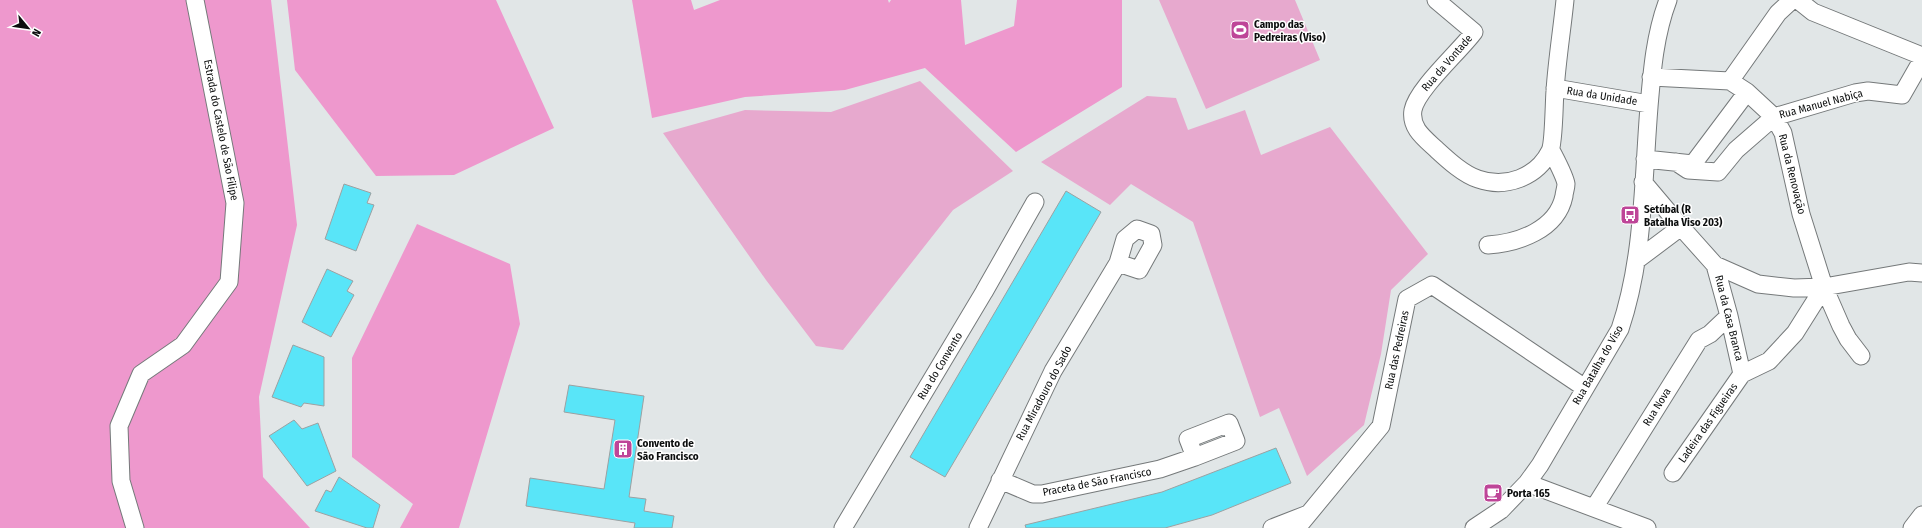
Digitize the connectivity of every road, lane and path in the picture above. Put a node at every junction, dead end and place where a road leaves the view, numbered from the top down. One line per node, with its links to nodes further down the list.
1 (196, 0): 39 (street, Estrada do Castelo de São Filipe)
2 (1436, 0): 15 (street, Rua da Vontade)
3 (1566, 0): 11 (street, Rua da Vontade)
4 (1668, 0): 9 (street, Rua Batalha do Viso)
5 (1792, 0): 10 (street)
6 (1798, 0): 7 (street)
7 (1922, 56)
8 (1922, 60): 14 (street, Rua Manuel Nabiça)
9 (1651, 77): 10 (street); 13 (street, Rua Batalha do Viso)
10 (1730, 81): 12 (street, Rua da Renovação)
11 (1555, 88): 13 (street, Rua da Unidade); 15 (street, Rua da Vontade)
12 (1747, 92): 14 (street, Rua da Renovação); 17 (street)
13 (1649, 104): 16 (street, Rua Batalha do Viso)
14 (1774, 117): 17 (street, Rua Manuel Nabiça); 26 (street, Rua da Renovação)
15 (1551, 150): 21 (street)
16 (1645, 159): 17 (street); 18 (street, Rua Batalha do Viso)
17 (1676, 162)
18 (1643, 182): 20 (street, Rua da Casa Branca); 22 (street, Rua Batalha do Viso)
19 (1035, 202): 38 (street, Rua do Convento)
20 (1681, 227): 22 (street); 24 (street, Rua da Casa Branca)
21 (1488, 245)
22 (1637, 260): 30 (street, Rua Batalha do Viso)
23 (1118, 263): 33 (street, Rua Miradouro do Sado)
24 (1715, 265): 26 (street); 27 (street, Rua da Casa Branca)
25 (1922, 273): 26 (street)
26 (1824, 287): 28 (street, Rua da Renovação); 29 (street, Ladeira das Figueiras)
27 (1729, 316): 29 (street, Rua da Casa Branca); 35 (street, Rua Nova)
28 (1862, 356)
29 (1742, 374): 32 (street, Ladeira das Figueiras)
30 (1585, 388): 34 (street, Rua Batalha do Viso); 36 (street, Rua das Pedreiras)
31 (1195, 457): 33 (street, Praceta de São Francisco)
32 (1673, 473)
33 (1000, 480): 40 (street, Rua Miradouro do Sado)
34 (1527, 483): 35 (street); 43 (street, Rua Batalha do Viso)
35 (1594, 508): 44 (street)
36 (1308, 514): 41 (street); 42 (street)
37 (1922, 515): 45 (street)
38 (850, 526)
39 (135, 528)
40 (978, 528)
41 (1272, 528)
42 (1297, 528)
43 (1474, 528)
44 (1647, 528)
45 (1912, 528)

